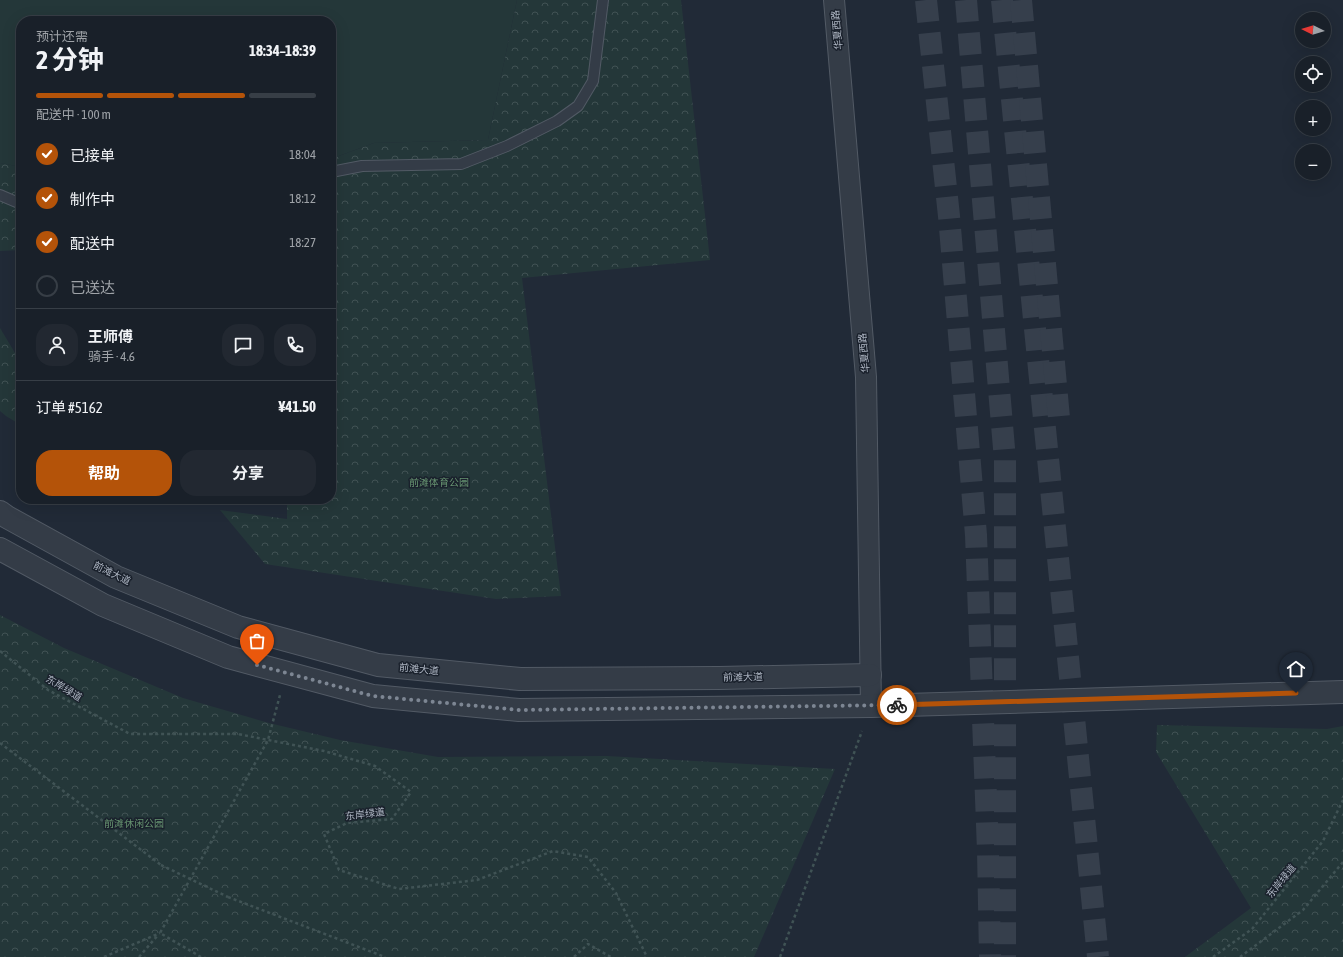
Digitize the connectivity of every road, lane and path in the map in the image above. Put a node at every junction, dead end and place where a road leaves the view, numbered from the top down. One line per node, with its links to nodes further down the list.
1 (602, 0): 3 (lane)
2 (834, 0): 9 (street, 华夏西路)
3 (336, 171)
4 (0, 196): 5 (lane)
5 (16, 202)
6 (0, 512): 9 (street, 前滩大道)
7 (0, 549): 11 (street)
8 (0, 650): 12 (path, 东岸绿道)
9 (870, 675): 11 (street, 华夏西路)
10 (1343, 692): 11 (street)
11 (871, 706): 24 (path)
12 (268, 740): 16 (path); 23 (path, 东岸绿道)
13 (0, 743): 20 (path, bridge)
14 (1343, 800): 25 (path, 东岸绿道)
15 (1343, 862): 26 (path)
16 (160, 933): 17 (path); 18 (path); 19 (path)
17 (104, 957)
18 (139, 957)
19 (201, 957)
20 (385, 957)
21 (574, 957): 22 (path)
22 (611, 957)
23 (647, 957)
24 (780, 957)
25 (1213, 957)
26 (1240, 957)

